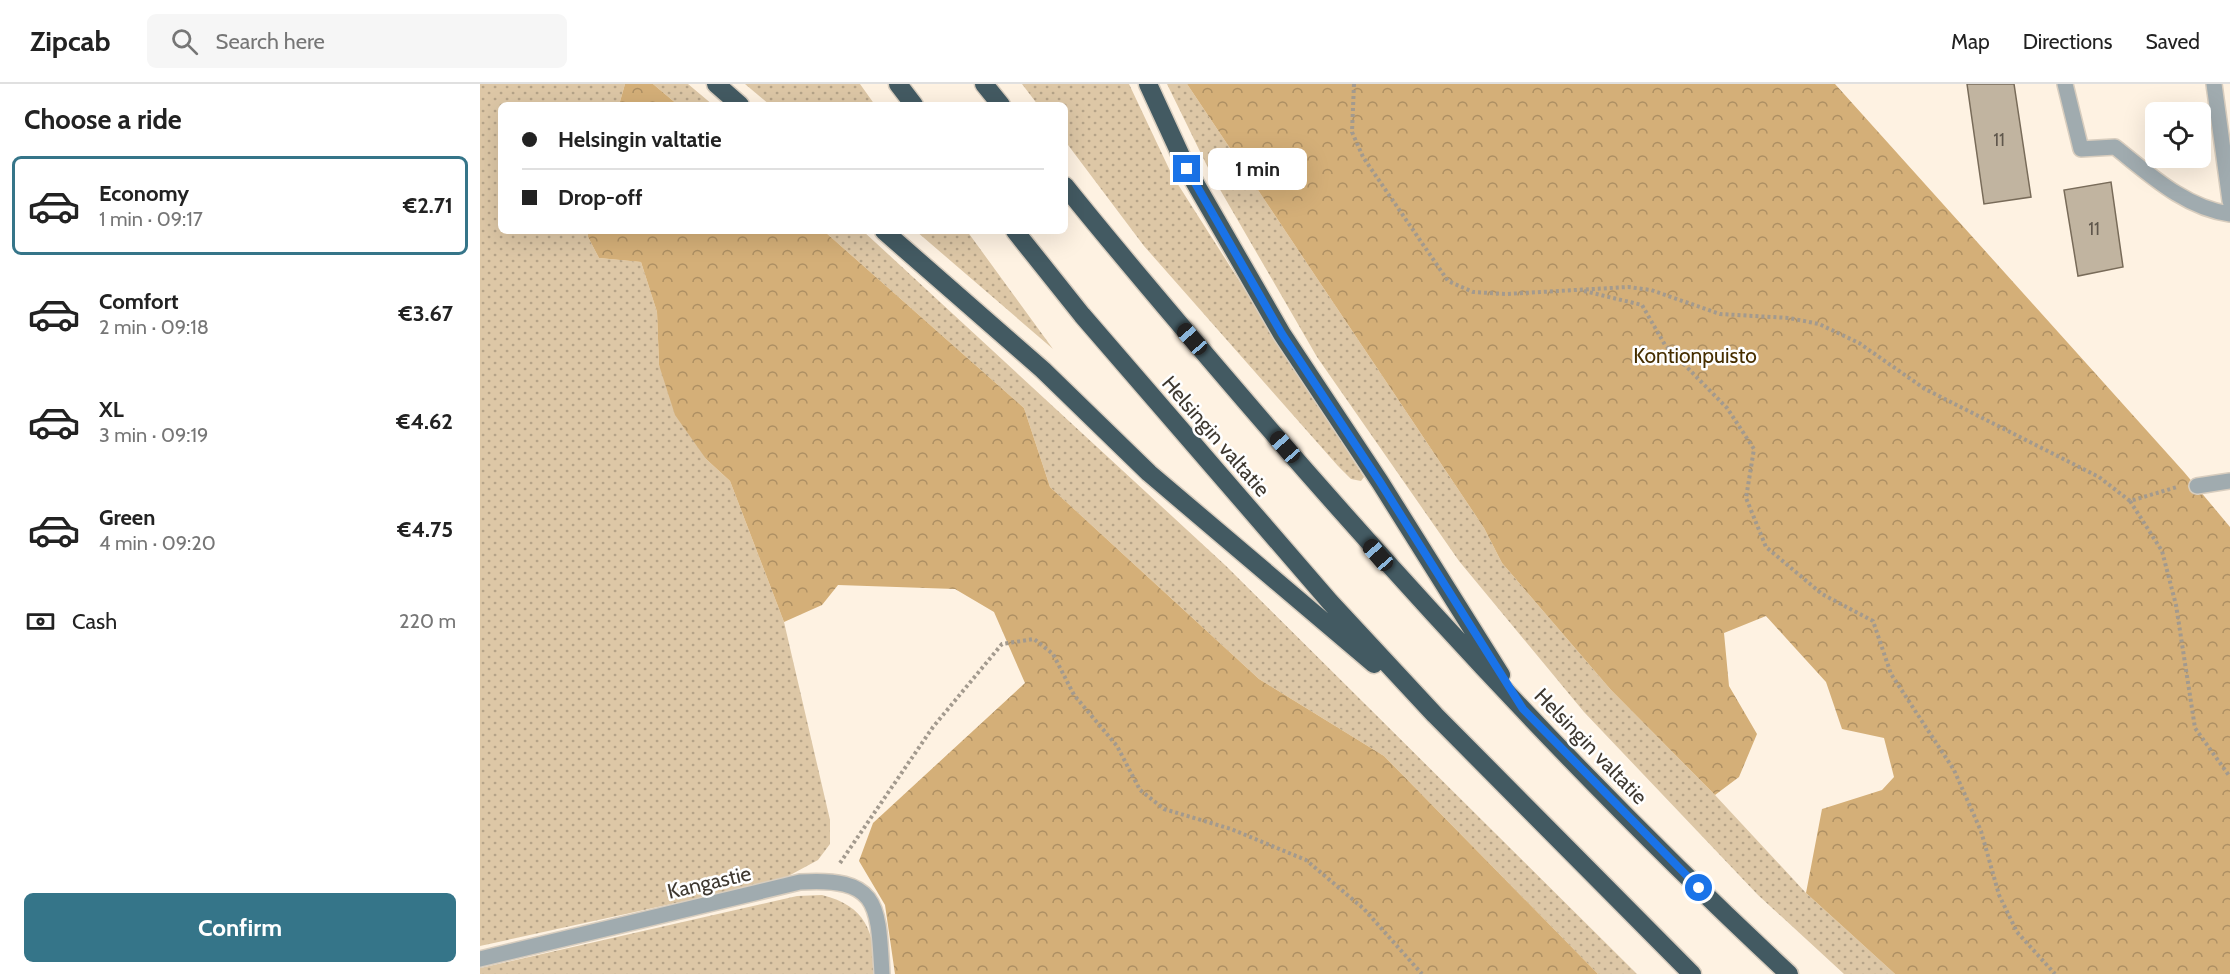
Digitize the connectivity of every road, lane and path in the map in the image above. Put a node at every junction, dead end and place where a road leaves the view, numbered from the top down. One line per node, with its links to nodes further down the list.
1 (716, 84): 8 (highway)
2 (898, 84): 9 (highway)
3 (984, 84): 10 (highway)
4 (1148, 84): 20 (highway)
5 (1354, 84): 16 (path)
6 (2065, 84): 13 (street)
7 (2214, 84): 12 (street)
8 (737, 102)
9 (912, 102)
10 (999, 102)
11 (1068, 190): 20 (highway, Helsingin valtatie)
12 (2230, 201)
13 (2230, 214)
14 (887, 234): 21 (highway)
15 (1017, 234): 21 (highway, Helsingin valtatie)
16 (1578, 290): 19 (path); 29 (path)
17 (2230, 481): 18 (street)
18 (2197, 486): 19 (path)
19 (2130, 501): 22 (path)
20 (1523, 709): 28 (highway, Helsingin valtatie)
21 (1435, 715): 27 (highway, Helsingin valtatie)
22 (2230, 777)
23 (827, 880): 24 (street, Kangastie); 25 (street, Kangastie); 26 (path)
24 (480, 959)
25 (882, 974)
26 (1422, 974)
27 (1692, 974)
28 (1789, 974)
29 (2055, 974)

